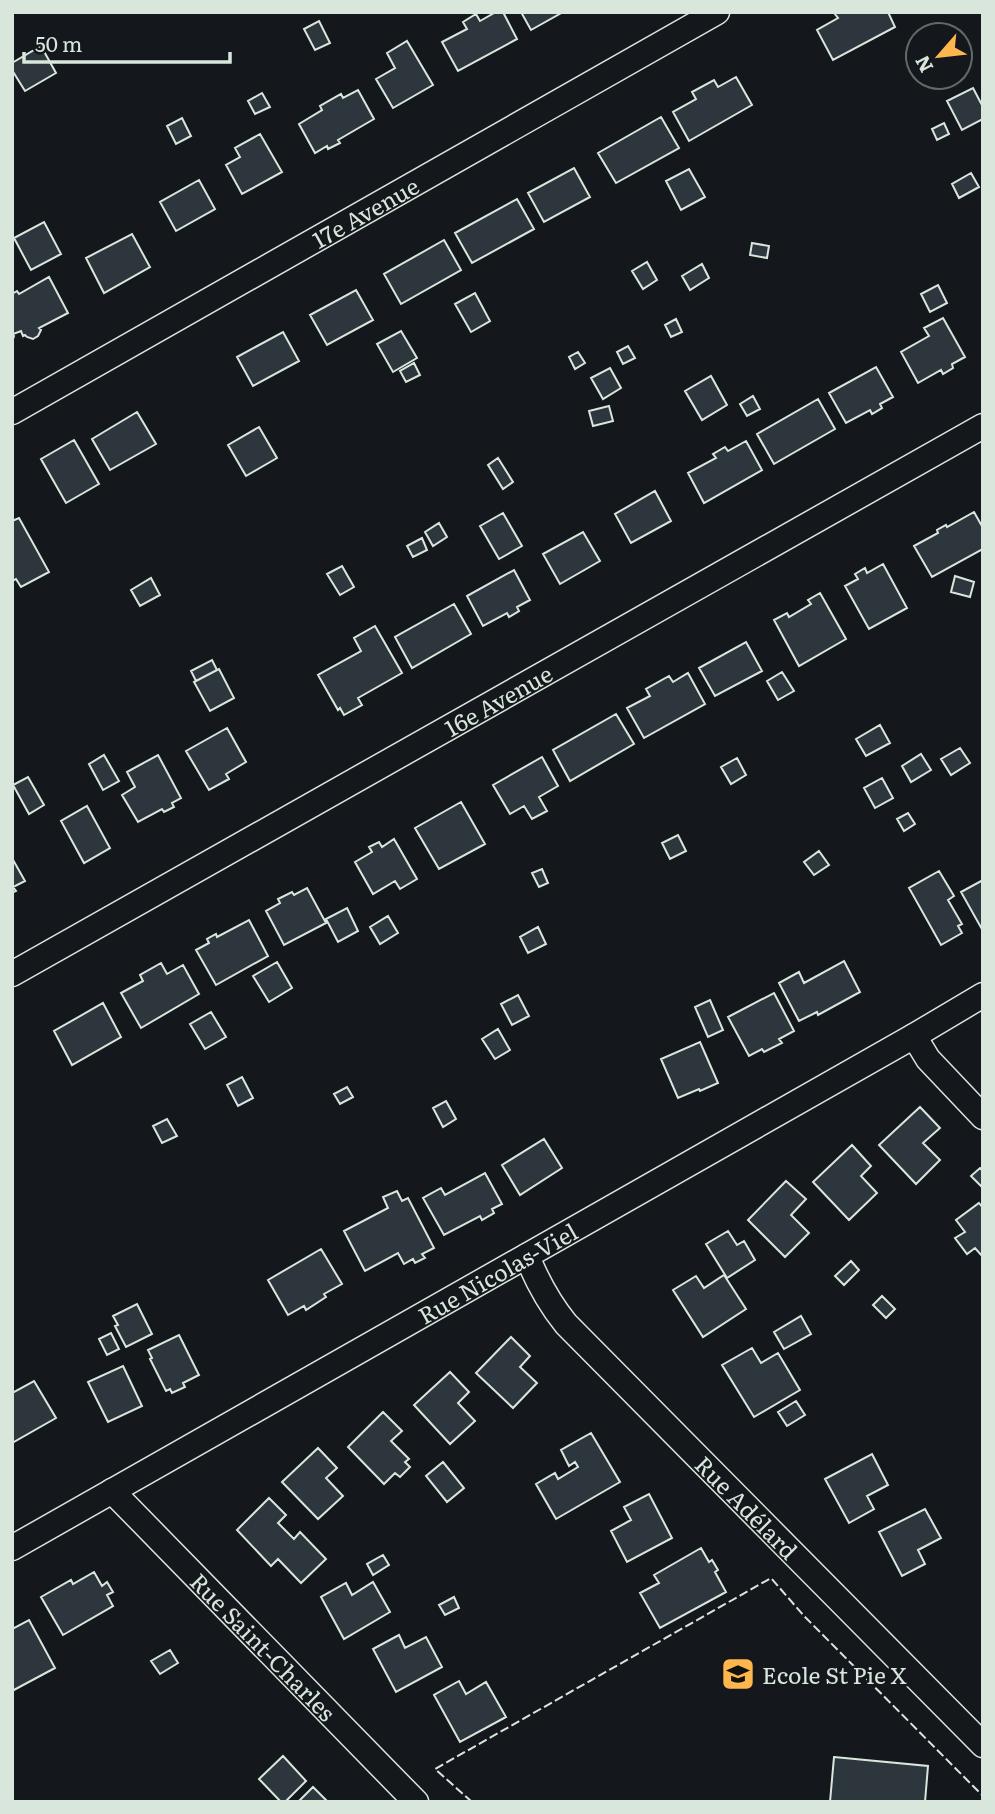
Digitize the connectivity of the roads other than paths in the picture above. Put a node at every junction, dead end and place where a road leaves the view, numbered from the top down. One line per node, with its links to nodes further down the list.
1 (717, 12): 2 (street, 17e Avenue)
2 (12, 412)
3 (983, 426): 4 (street, 16e Avenue)
4 (12, 974)
5 (983, 995): 6 (street, Rue Nicolas-Viel)
6 (914, 1036): 7 (street); 8 (street, Rue Nicolas-Viel)
7 (983, 1117)
8 (527, 1256): 9 (street, Rue Nicolas-Viel); 11 (street, Rue Adélard)
9 (112, 1491): 10 (street, Rue Nicolas-Viel); 12 (street, Rue Saint-Charles)
10 (12, 1548)
11 (983, 1745)
12 (416, 1802)

